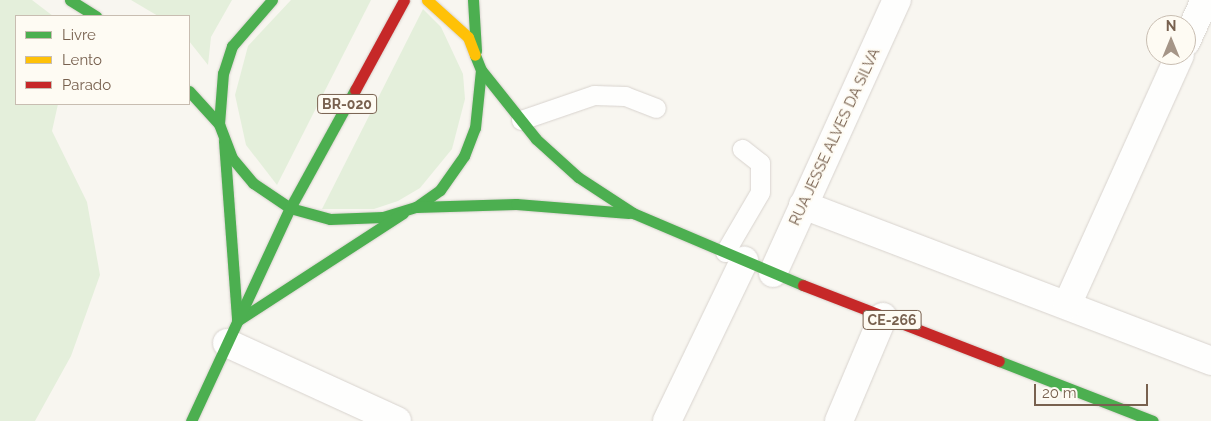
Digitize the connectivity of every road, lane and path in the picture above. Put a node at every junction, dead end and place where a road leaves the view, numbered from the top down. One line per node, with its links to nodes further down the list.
1 (70, 0): 8 (main road)
2 (272, 0): 16 (main road)
3 (404, 0): 21 (main road, BR-020)
4 (427, 0): 10 (main road)
5 (473, 0): 10 (main road)
6 (897, 0): 19 (street, RUA JESSE ALVES DA SILVA)
7 (1205, 0): 9 (street)
8 (94, 15)
9 (1196, 20)
10 (476, 51): 12 (main road)
11 (1175, 65): 26 (street)
12 (482, 70): 15 (main road, CE-266); 20 (main road)
13 (190, 92): 16 (main road)
14 (656, 108): 15 (lane)
15 (521, 120): 23 (main road, CE-266)
16 (219, 124): 17 (main road)
17 (224, 141): 21 (main road); 28 (main road)
18 (742, 149): 24 (lane)
19 (803, 205): 25 (street, RUA JESSE ALVES DA SILVA); 26 (street)
20 (416, 207): 22 (main road); 23 (main road, CE-266)
21 (290, 208): 22 (main road); 28 (main road, BR-020)
22 (403, 213): 28 (main road)
23 (633, 213): 24 (main road, CE-266)
24 (734, 256): 25 (main road, CE-266); 33 (street)
25 (773, 273): 27 (main road, CE-266)
26 (1067, 306): 29 (street)
27 (883, 317): 30 (main road, CE-266); 34 (street)
28 (232, 332): 31 (main road, BR-020); 32 (street)
29 (1211, 361)
30 (1146, 420)
31 (191, 421)
32 (397, 421)
33 (668, 421)
34 (839, 421)

